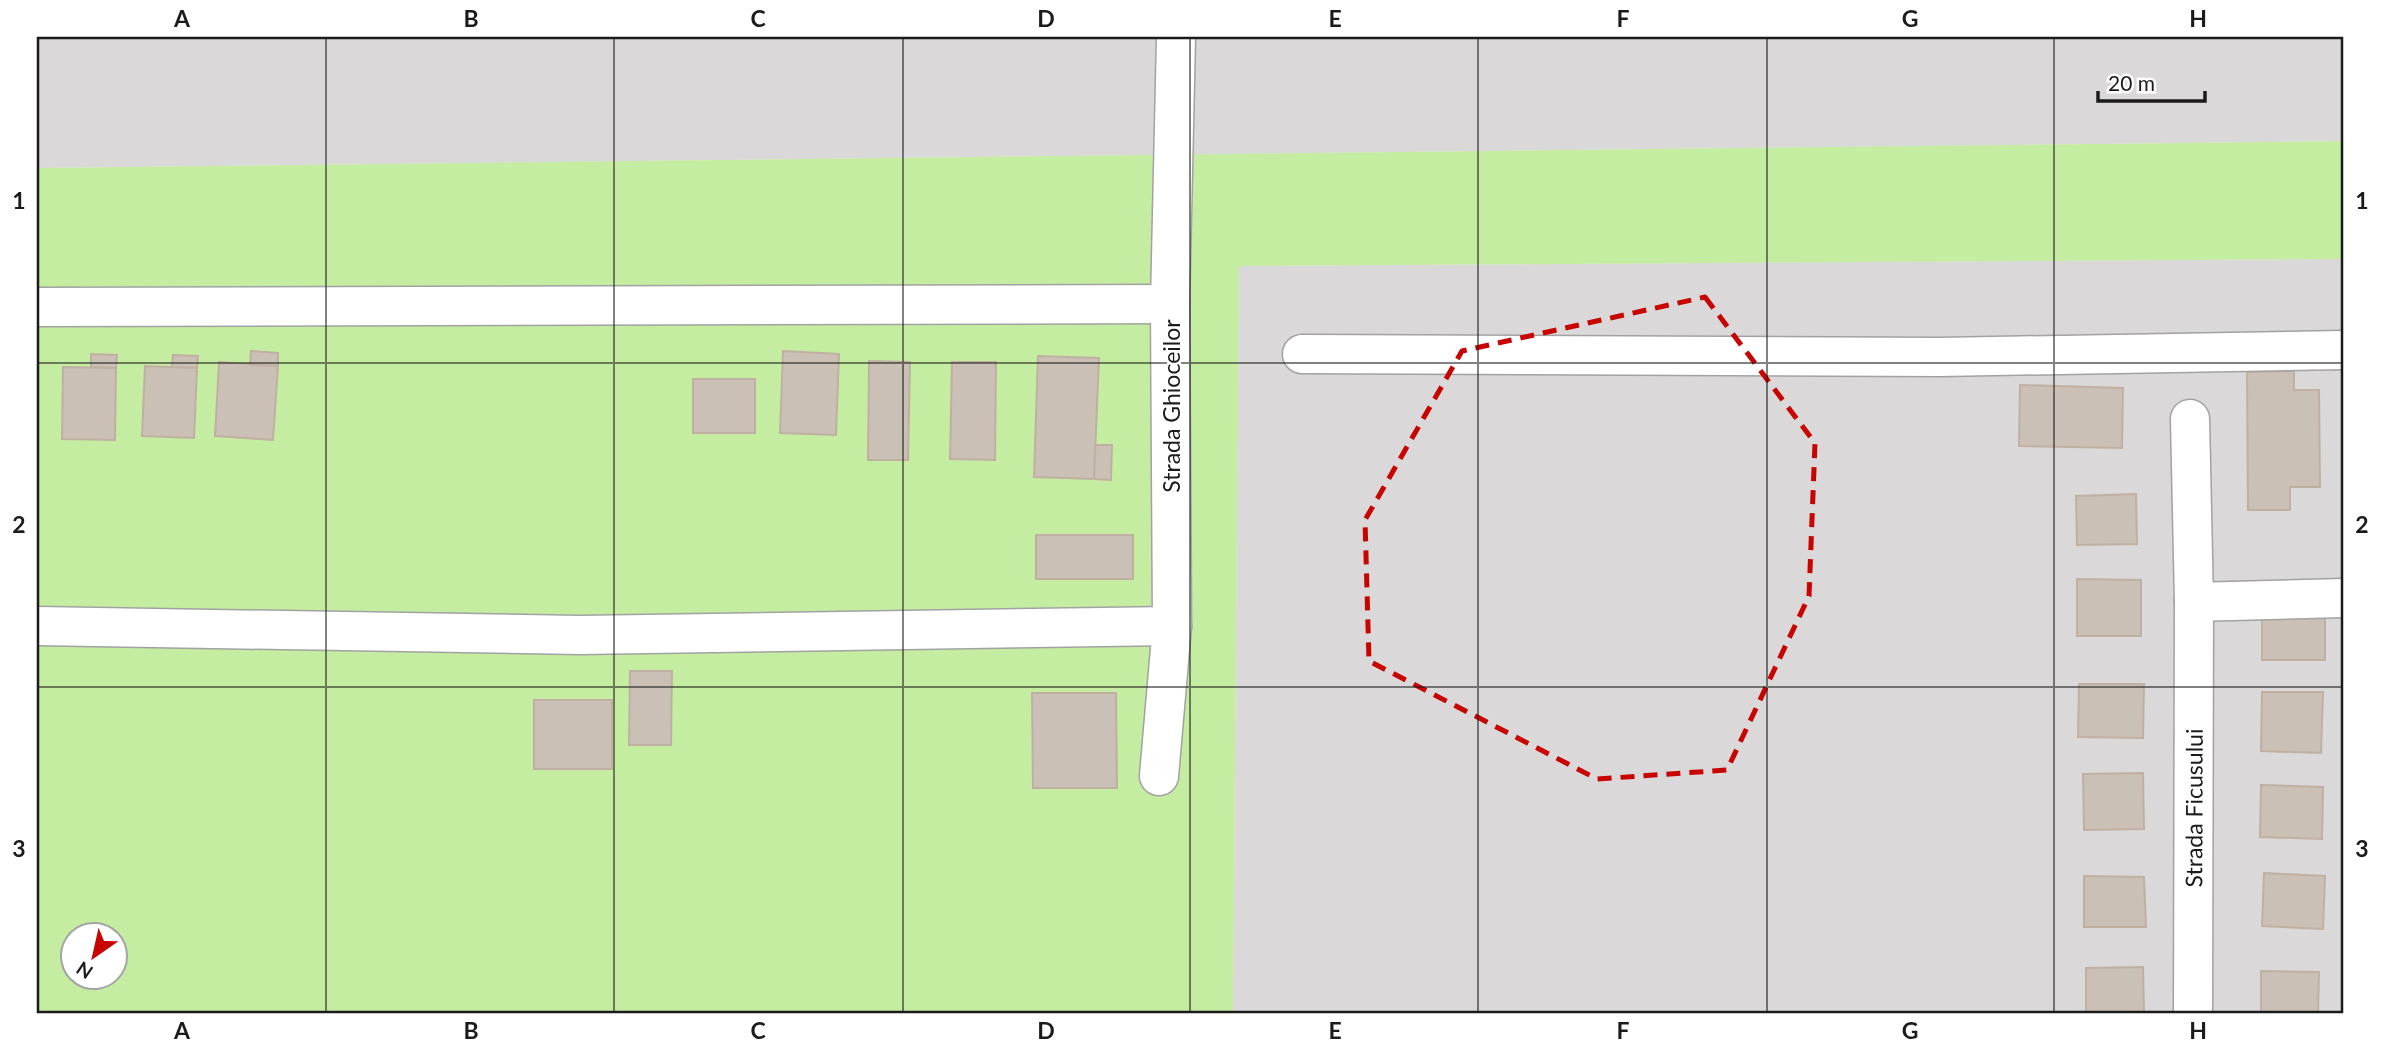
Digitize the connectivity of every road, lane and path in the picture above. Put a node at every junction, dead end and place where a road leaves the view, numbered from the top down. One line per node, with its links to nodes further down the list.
1 (1176, 37): 2 (street, Strada Ghioceilor)
2 (1170, 304): 3 (street); 10 (street, Strada Ghioceilor)
3 (37, 307)
4 (2344, 350): 5 (street)
5 (1302, 354)
6 (2190, 419): 8 (street, Strada Ficusului)
7 (2344, 598): 8 (street)
8 (2194, 602): 12 (street, Strada Ficusului)
9 (37, 626): 10 (street)
10 (1172, 626): 11 (street, Strada Ghioceilor)
11 (1158, 776)
12 (2193, 1013)

